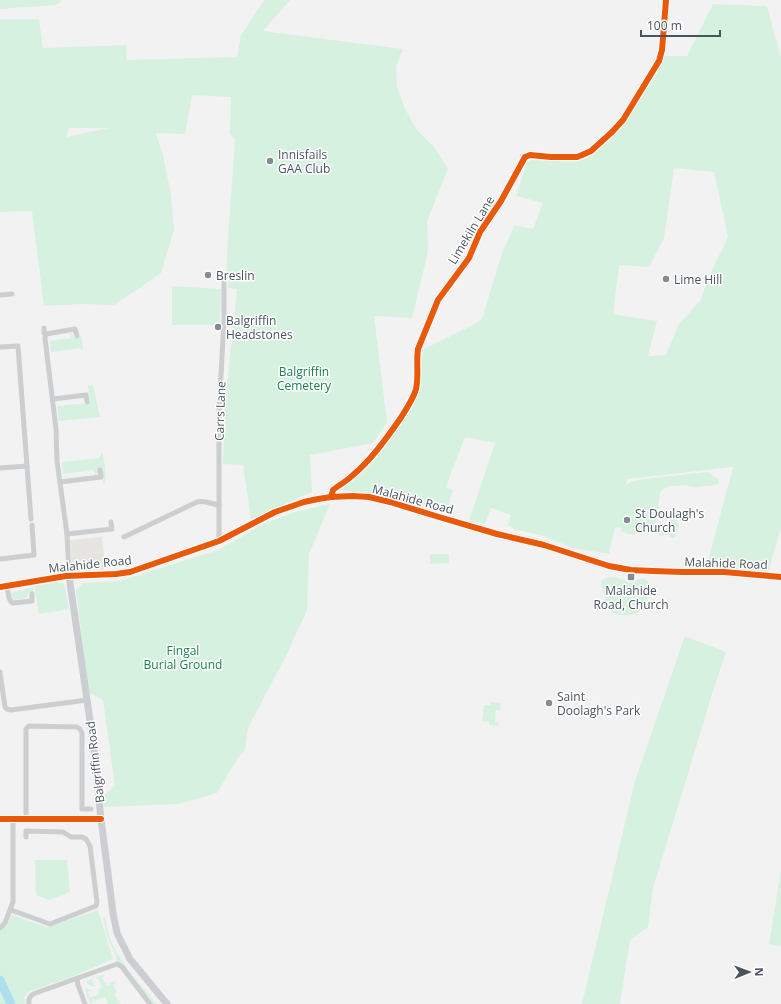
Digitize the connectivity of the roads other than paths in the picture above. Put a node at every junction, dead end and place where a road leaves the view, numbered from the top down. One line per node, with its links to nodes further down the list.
1 (666, 0): 15 (street, Limekiln Lane)
2 (224, 281): 16 (street, Carrs Lane)
3 (12, 294): 4 (street)
4 (0, 295)
5 (44, 328): 6 (street)
6 (46, 334): 7 (street); 9 (street)
7 (77, 336)
8 (0, 347): 11 (street)
9 (53, 399): 10 (street); 14 (street)
10 (86, 402)
11 (27, 466): 12 (street); 17 (street)
12 (0, 468)
13 (100, 470): 14 (street)
14 (60, 482): 20 (street)
15 (331, 497): 22 (main road, Malahide Road); 25 (main road, Malahide Road)
16 (219, 505): 21 (street); 22 (street, Carrs Lane)
17 (31, 518)
18 (111, 522): 20 (street)
19 (32, 525): 23 (street)
20 (67, 534): 24 (street)
21 (124, 537)
22 (219, 541): 24 (main road, Malahide Road)
23 (0, 559)
24 (70, 576): 26 (main road, Malahide Road); 29 (main road, Balgriffin Road)
25 (781, 578)
26 (4, 586): 27 (street)
27 (32, 594)
28 (0, 672): 29 (street)
29 (87, 700): 34 (main road, Balgriffin Road)
30 (91, 809): 33 (street)
31 (0, 819): 32 (street)
32 (13, 819): 33 (street); 36 (street)
33 (26, 819): 34 (street)
34 (101, 819): 42 (main road, Balgriffin Road)
35 (26, 837): 36 (street)
36 (11, 910): 37 (street)
37 (0, 928)
38 (77, 979): 39 (street); 40 (street); 41 (street)
39 (29, 1004)
40 (85, 1004)
41 (150, 1004)
42 (167, 1004)

